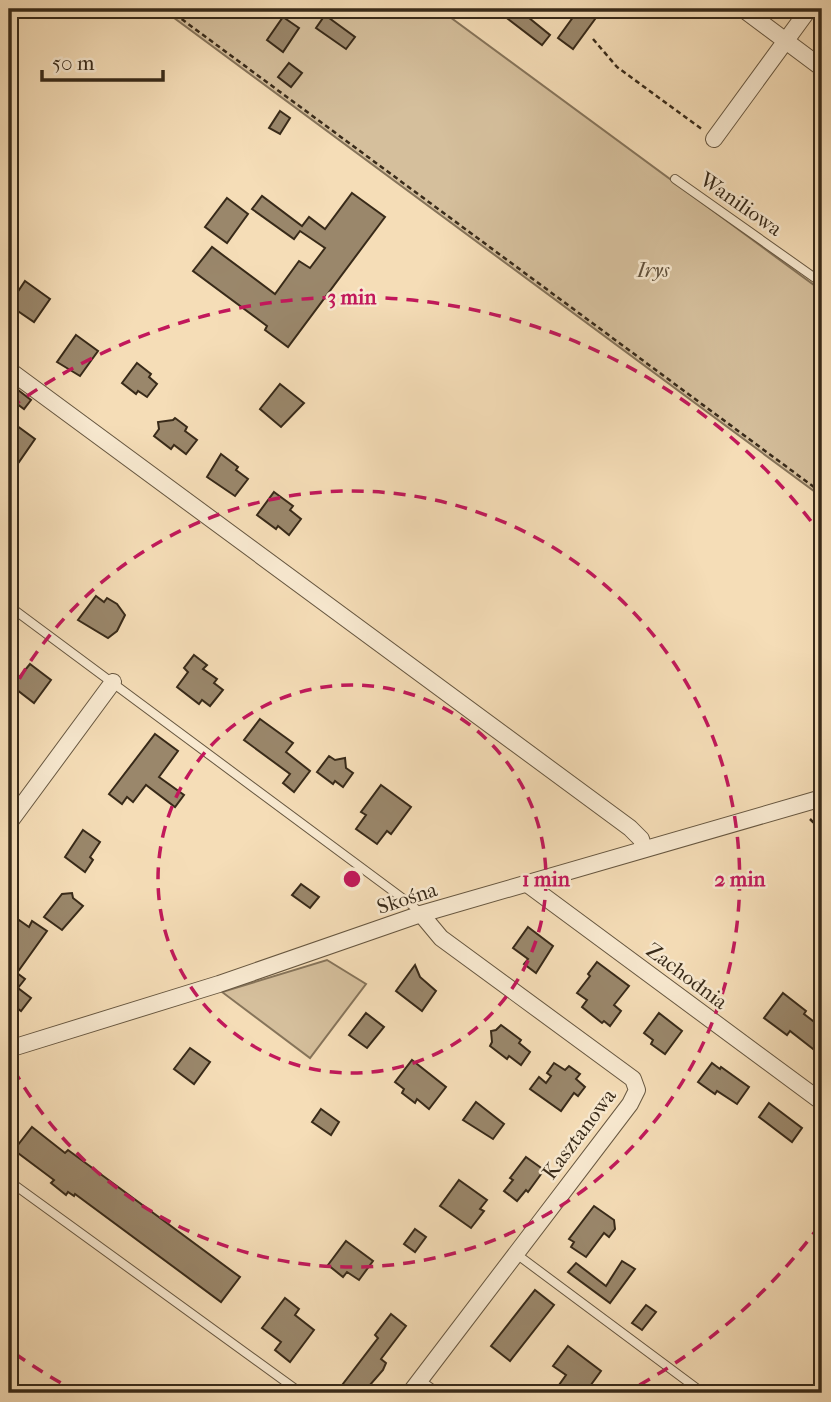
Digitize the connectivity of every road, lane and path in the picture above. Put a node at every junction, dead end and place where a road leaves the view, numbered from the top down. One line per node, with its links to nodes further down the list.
1 (168, 9): 11 (path)
2 (743, 9): 5 (street)
3 (809, 9): 5 (street)
4 (593, 38): 7 (path)
5 (786, 41): 6 (street); 7 (street)
6 (822, 68)
7 (714, 139)
8 (675, 179): 9 (lane, Waniliowa)
9 (822, 283)
10 (9, 370): 16 (street)
11 (822, 493)
12 (9, 606): 13 (lane)
13 (113, 682): 15 (street); 18 (lane)
14 (822, 798): 16 (street, Skośna)
15 (9, 823)
16 (644, 849): 17 (street, Skośna)
17 (526, 883): 18 (street, Skośna); 20 (street, Zachodnia)
18 (421, 914): 19 (street, Skośna); 22 (street, Kasztanowa)
19 (9, 1049)
20 (822, 1102)
21 (9, 1181): 24 (lane)
22 (515, 1253): 23 (street, Kasztanowa); 27 (lane)
23 (420, 1380): 25 (street, Kasztanowa); 26 (lane)
24 (301, 1393)
25 (410, 1393)
26 (438, 1393)
27 (703, 1393)

